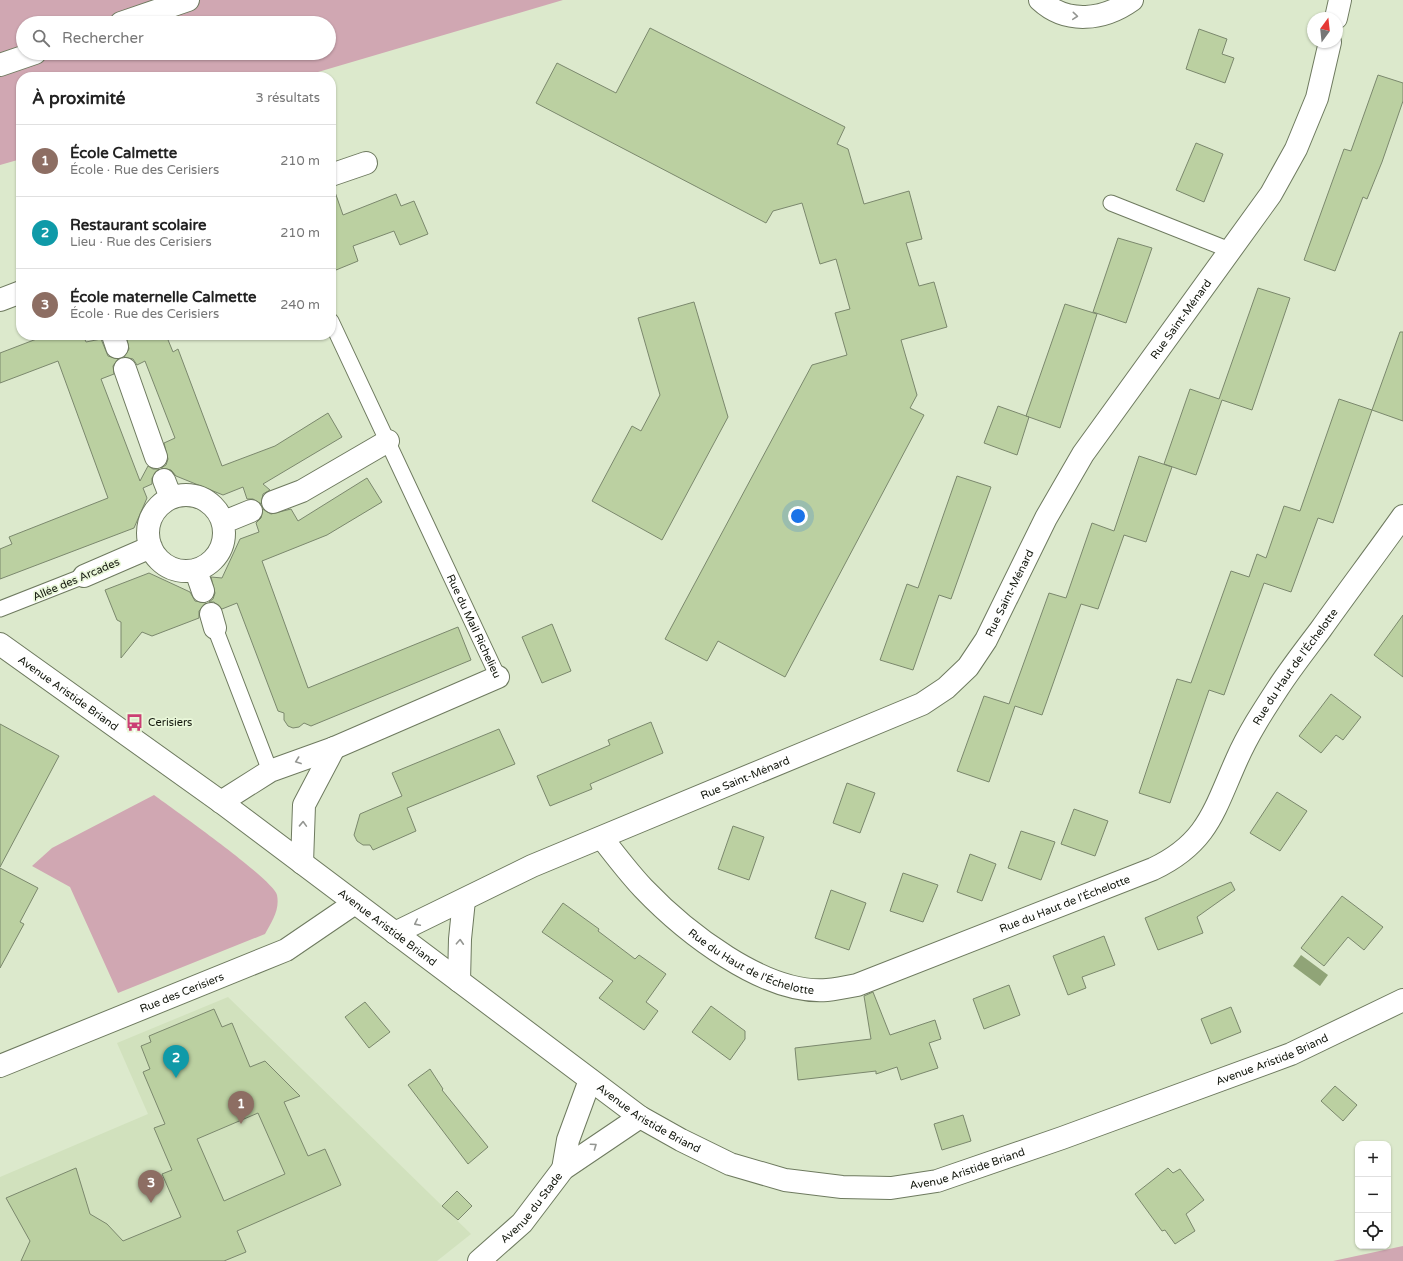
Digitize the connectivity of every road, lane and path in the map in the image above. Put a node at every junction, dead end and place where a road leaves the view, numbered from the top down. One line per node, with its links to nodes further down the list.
1 (188, 0): 4 (street)
2 (1040, 0): 3 (street, one-way to 3)
3 (1132, 0)
4 (141, 16)
5 (1329, 48): 11 (street, Rue Saint-Ménard)
6 (16, 60): 7 (street)
7 (0, 65)
8 (366, 162): 9 (street)
9 (336, 173)
10 (1110, 203): 11 (lane)
11 (1232, 251): 33 (street, Rue Saint-Ménard)
12 (16, 294): 13 (street)
13 (0, 300)
14 (336, 332): 16 (lane, Rue du Mail Richelieu)
15 (125, 369): 17 (street)
16 (388, 441): 18 (street); 29 (lane, Rue du Mail Richelieu)
17 (156, 457)
18 (273, 502)
19 (251, 511): 21 (street)
20 (1403, 516): 33 (street, Rue du Haut de l'Échelotte)
21 (224, 522): 22 (street); 23 (street)
22 (151, 547): 23 (street); 24 (street, Allée des Arcades)
23 (196, 571): 25 (street)
24 (84, 576): 26 (lane, Allée des Arcades)
25 (203, 591)
26 (0, 609)
27 (213, 621): 31 (lane)
28 (0, 644): 32 (street, Avenue Aristide Briand)
29 (498, 677): 30 (street, Rue du Mail Richelieu)
30 (334, 748): 31 (street, Rue du Mail Richelieu, one-way to 31); 34 (street, one-way to 30)
31 (270, 771): 32 (street, Rue du Mail Richelieu)
32 (221, 802): 34 (street, Avenue Aristide Briand)
33 (602, 838): 35 (street, Rue Saint-Ménard)
34 (302, 863): 36 (street, Avenue Aristide Briand)
35 (464, 900): 37 (street, Rue Saint-Ménard, one-way to 37); 38 (street, one-way to 35)
36 (355, 902): 37 (street, Avenue Aristide Briand); 40 (street, Rue des Cerisiers)
37 (395, 933): 38 (street, Avenue Aristide Briand)
38 (459, 981): 41 (street, Avenue Aristide Briand)
39 (1403, 1000): 42 (street, Avenue Aristide Briand)
40 (0, 1066)
41 (590, 1080): 42 (street, Avenue Aristide Briand); 43 (street, Avenue du Stade)
42 (640, 1117): 43 (street, Avenue du Stade, one-way to 42)
43 (563, 1169): 44 (street, Avenue du Stade)
44 (479, 1261)

